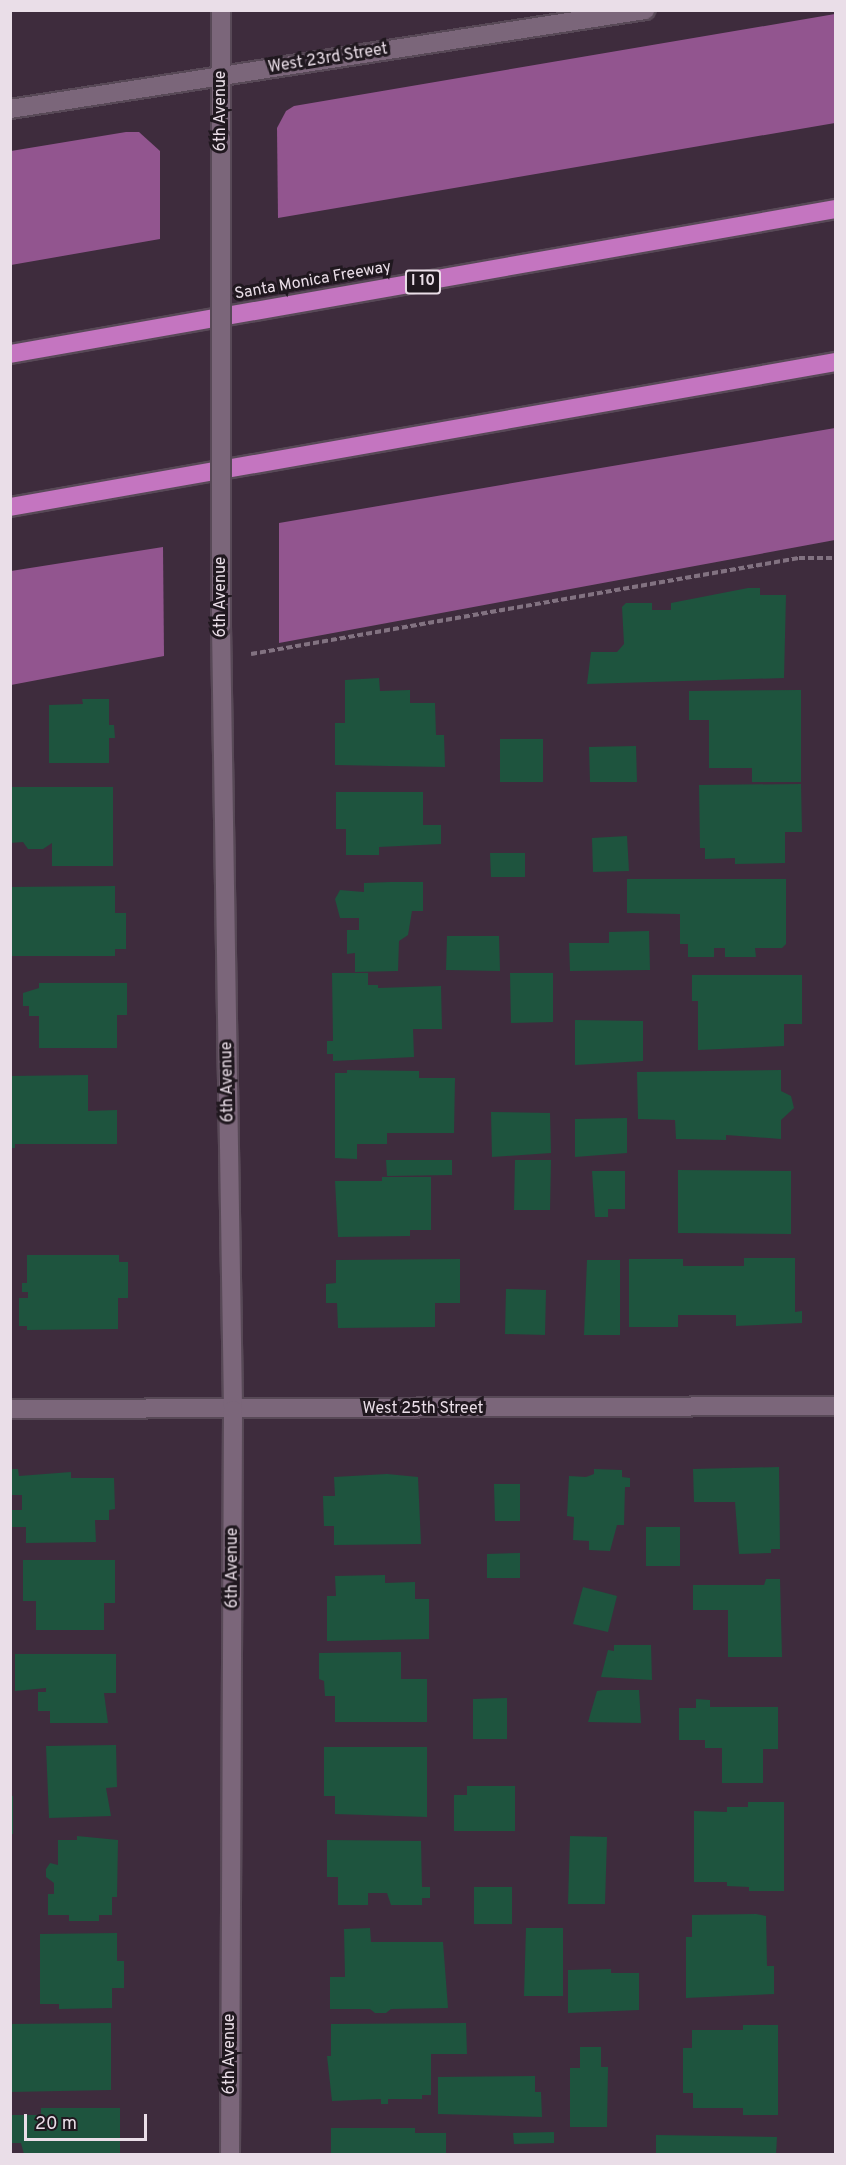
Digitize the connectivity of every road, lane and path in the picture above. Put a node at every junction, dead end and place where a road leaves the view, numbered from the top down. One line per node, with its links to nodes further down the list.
1 (221, 10): 3 (street, 6th Avenue)
2 (645, 10): 3 (street, West 23rd Street)
3 (221, 75): 4 (street, West 23rd Street); 10 (street, 6th Avenue, bridge)
4 (10, 109)
5 (836, 209): 6 (highway, Santa Monica Freeway / I 10)
6 (10, 354)
7 (836, 362): 8 (highway)
8 (10, 507)
9 (836, 558): 10 (path)
10 (221, 660): 13 (street, 6th Avenue)
11 (836, 1407): 13 (street, West 25th Street)
12 (10, 1409): 13 (street, West 25th Street)
13 (233, 1410): 14 (street, 6th Avenue)
14 (230, 2154)

